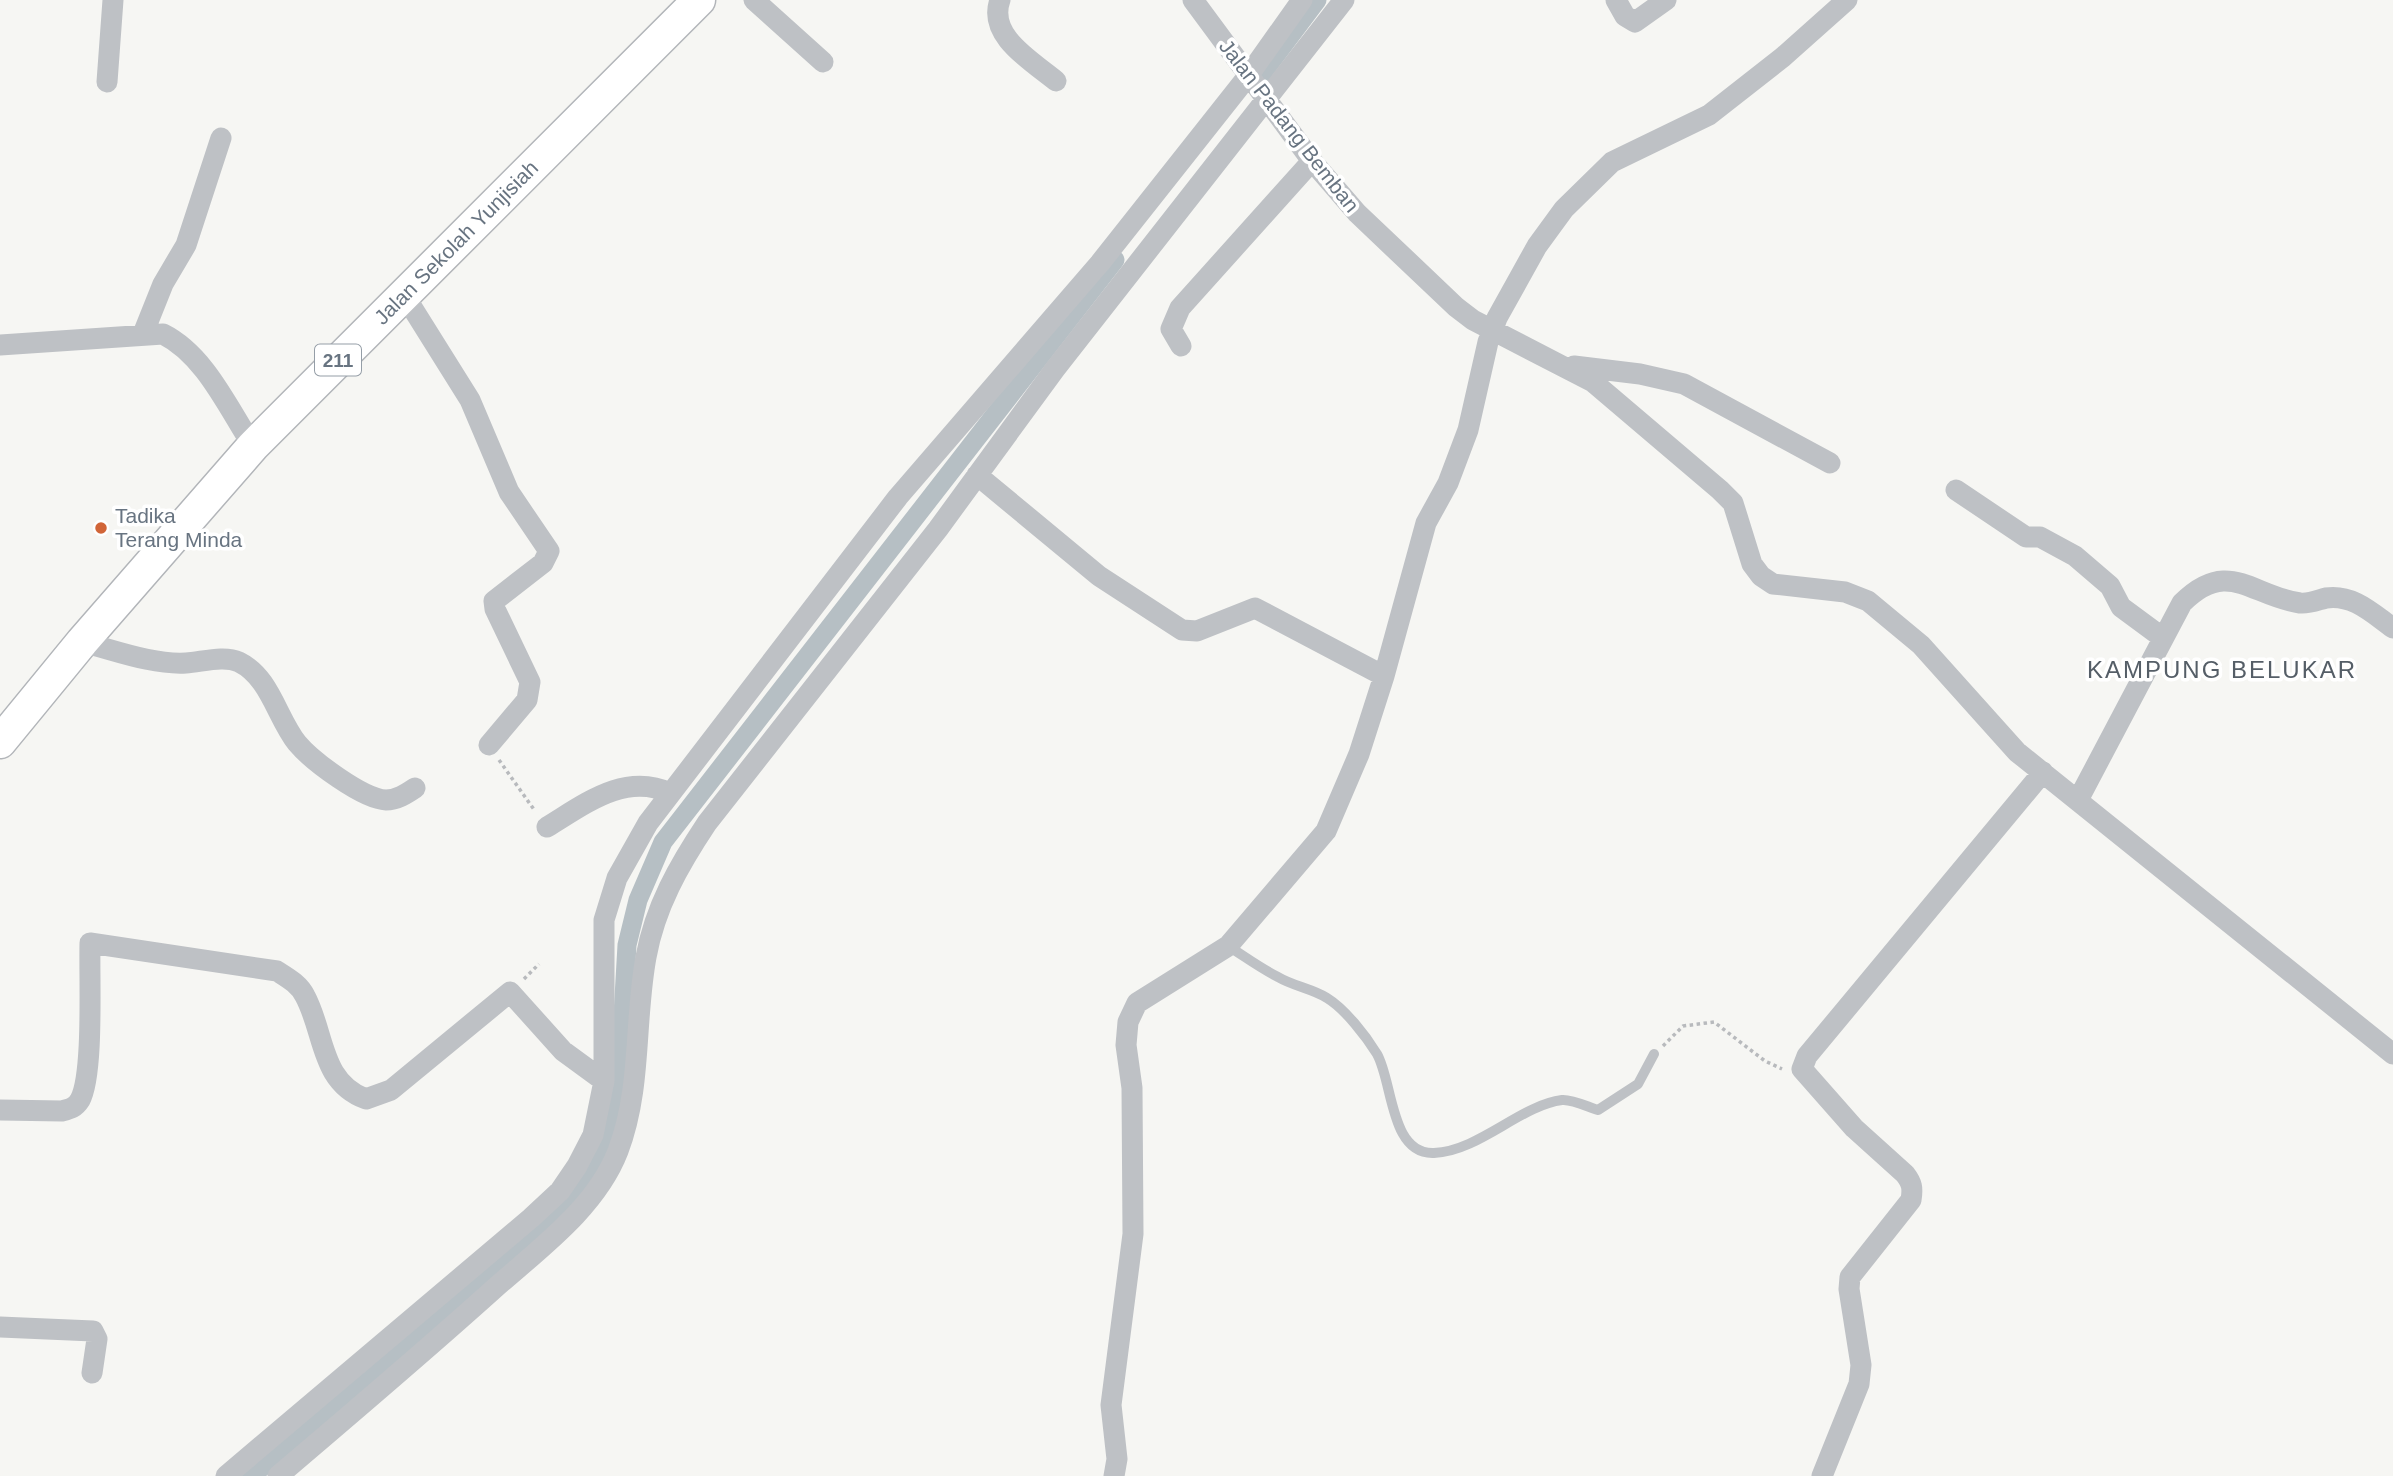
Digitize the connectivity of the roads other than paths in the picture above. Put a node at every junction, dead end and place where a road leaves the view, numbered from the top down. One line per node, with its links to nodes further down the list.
1 (113, 0): 13 (street)
2 (699, 0): 17 (main road, Jalan Sekolah Yunjisiah / 211)
3 (754, 0): 11 (street)
4 (1000, 0): 12 (street)
5 (1193, 0): 14 (street, Jalan Padang Bemban)
6 (1302, 0): 14 (street)
7 (1344, 0): 14 (street)
8 (1616, 0): 9 (street)
9 (1665, 0)
10 (1847, 0): 18 (street)
11 (823, 62)
12 (1056, 81)
13 (107, 82)
14 (1257, 89): 16 (street, Jalan Padang Bemban); 25 (street); 35 (street)
15 (221, 138): 19 (street)
16 (1311, 161): 18 (street, Jalan Padang Bemban); 21 (street)
17 (403, 293): 23 (main road, Jalan Sekolah Yunjisiah / 211); 32 (street)
18 (1497, 331): 22 (street, Jalan Padang Bemban); 30 (street)
19 (143, 334): 20 (street); 23 (street)
20 (0, 345)
21 (1181, 346)
22 (1567, 366): 24 (street); 33 (street, Jalan Padang Bemban)
23 (253, 446): 29 (main road, Jalan Sekolah Yunjisiah / 211)
24 (1830, 463)
25 (977, 475): 30 (street); 43 (street)
26 (1956, 490): 28 (street)
27 (2393, 628): 28 (street)
28 (2163, 638): 36 (street)
29 (82, 642): 31 (main road, Jalan Sekolah Yunjisiah / 211); 34 (street)
30 (1384, 676): 38 (street)
31 (0, 742)
32 (489, 745)
33 (2043, 772): 36 (street); 50 (street)
34 (415, 788)
35 (670, 793): 37 (street); 41 (street)
36 (2078, 800): 40 (street)
37 (547, 827)
38 (1228, 946): 39 (lane); 49 (street)
39 (1654, 1054)
40 (2393, 1054)
41 (604, 1081): 42 (street); 43 (street)
42 (0, 1110)
43 (540, 1228): 44 (street); 44 (street)
44 (463, 1296): 47 (street); 48 (street)
45 (0, 1327): 46 (street)
46 (92, 1373)
47 (226, 1476)
48 (278, 1476)
49 (1114, 1476)
50 (1822, 1476)

